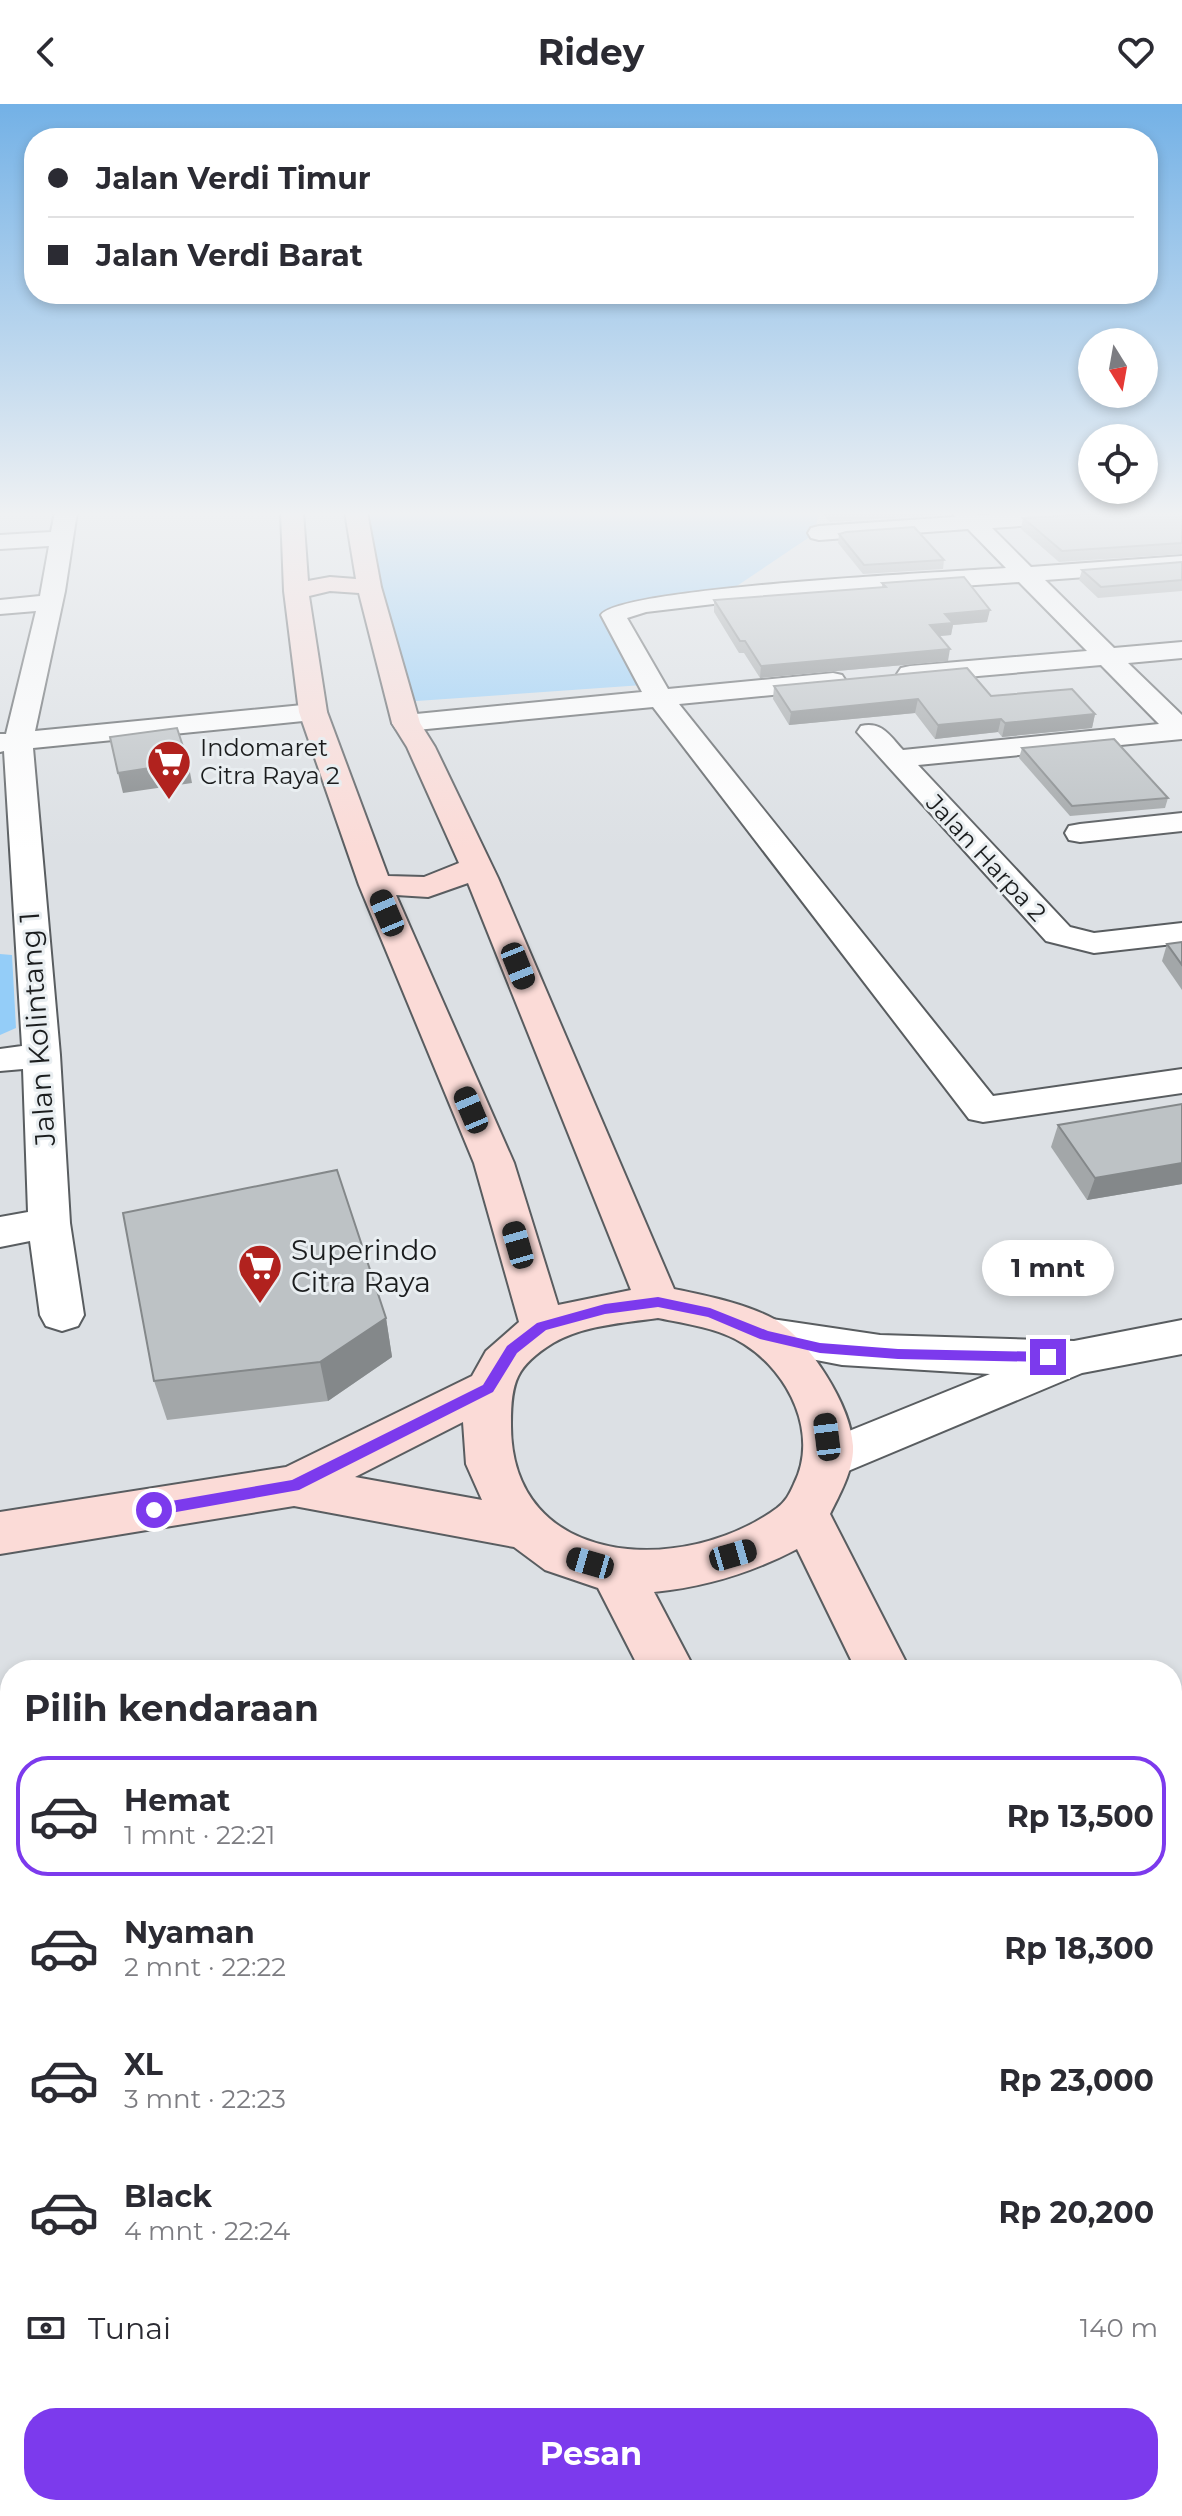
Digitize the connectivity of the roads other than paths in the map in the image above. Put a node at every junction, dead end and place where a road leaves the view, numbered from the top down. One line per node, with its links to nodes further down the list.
1 (43, 625): 13 (street, Jalan Kolintang 1)
2 (301, 625): 9 (main road)
3 (379, 625): 10 (main road)
4 (617, 625): 8 (street)
5 (1073, 625): 7 (street)
6 (1182, 650): 7 (street)
7 (1105, 657): 8 (street); 11 (street)
8 (659, 697): 10 (street); 23 (street)
9 (313, 712): 13 (street); 18 (main road)
10 (406, 723): 17 (main road)
11 (1182, 730): 14 (street, Jalan Harpa 2)
12 (871, 732): 14 (street, Jalan Harpa 2)
13 (9, 743): 19 (street, Jalan Kolintang 1)
14 (895, 759): 20 (street, Jalan Harpa 2)
15 (1182, 822): 16 (street)
16 (1080, 833)
17 (476, 868): 18 (main road); 26 (main road)
18 (375, 885): 28 (main road)
19 (15, 921): 21 (street, Jalan Kolintang 1)
20 (1182, 933)
21 (41, 1055): 22 (street); 24 (street, Jalan Kolintang 1)
22 (0, 1060)
23 (1182, 1081)
24 (49, 1223): 25 (street); 27 (street, Jalan Kolintang 1)
25 (0, 1232)
26 (658, 1302): 28 (main road); 29 (main road)
27 (62, 1315)
28 (542, 1326): 32 (main road)
29 (765, 1335): 31 (street); 33 (main road)
30 (1181, 1339): 31 (street)
31 (1074, 1358): 33 (street)
32 (488, 1388): 34 (main road); 36 (main road)
33 (829, 1460): 35 (main road)
34 (294, 1486): 36 (main road); 37 (main road)
35 (805, 1515): 38 (main road); 40 (main road)
36 (526, 1529): 38 (main road)
37 (0, 1533)
38 (616, 1571): 39 (main road)
39 (663, 1660)
40 (878, 1660)

